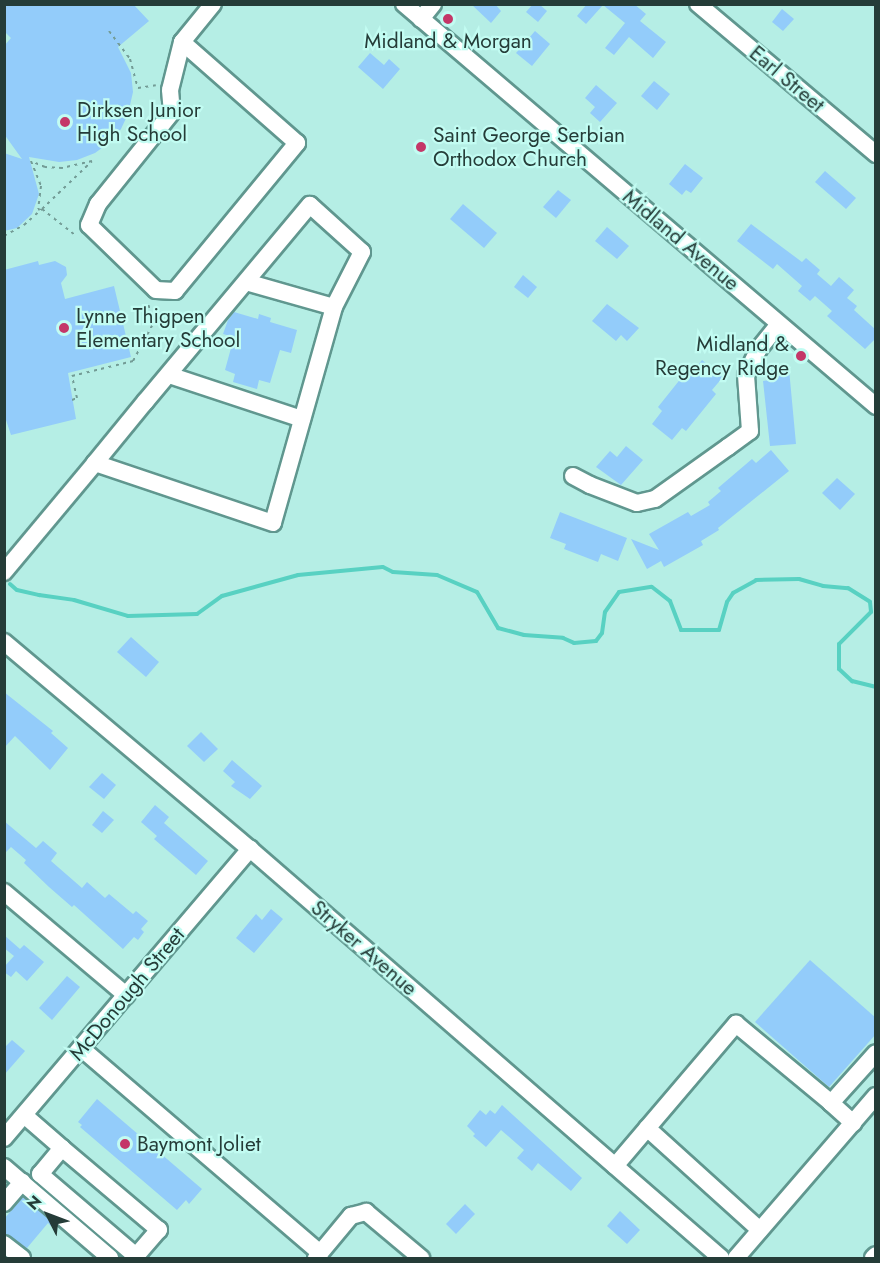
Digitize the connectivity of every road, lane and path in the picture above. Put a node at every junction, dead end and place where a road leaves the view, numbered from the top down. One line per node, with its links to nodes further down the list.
1 (213, 4): 7 (street)
2 (404, 4): 5 (street, Midland Avenue)
3 (433, 4): 5 (street)
4 (698, 4): 9 (street, Earl Street)
5 (421, 19): 16 (street, Midland Avenue)
6 (109, 31): 8 (path)
7 (182, 42): 7 (street)
8 (156, 85)
9 (876, 154)
10 (41, 209): 10 (path); 11 (path); 12 (path)
11 (75, 235)
12 (4, 236)
13 (246, 282): 15 (street); 15 (street); 17 (street)
14 (146, 299): 18 (path)
15 (334, 307): 20 (street)
16 (779, 324): 19 (street, Midland Avenue); 22 (street)
17 (169, 375): 20 (street); 21 (street)
18 (72, 400)
19 (876, 406)
20 (302, 419): 21 (street)
21 (95, 463): 23 (street)
22 (573, 476)
23 (4, 572)
24 (4, 642): 25 (street, Stryker Avenue)
25 (250, 849): 27 (street, McDonough Street); 37 (street, Stryker Avenue)
26 (4, 892): 27 (street)
27 (126, 995): 28 (street, McDonough Street)
28 (81, 1048): 32 (street, McDonough Street); 44 (street)
29 (876, 1053): 31 (street)
30 (876, 1096): 33 (street)
31 (831, 1103): 33 (street); 34 (street)
32 (24, 1115): 35 (street, McDonough Street); 36 (street)
33 (853, 1123): 41 (street)
34 (647, 1128): 37 (street); 41 (street)
35 (5, 1137)
36 (62, 1148): 36 (street)
37 (615, 1166): 48 (street, Stryker Avenue)
38 (4, 1167): 39 (street)
39 (22, 1182): 40 (street); 46 (street)
40 (4, 1203)
41 (760, 1230): 49 (street)
42 (4, 1244): 45 (street)
43 (876, 1255): 50 (street)
44 (318, 1256): 47 (street)
45 (22, 1258)
46 (110, 1258)
47 (421, 1258)
48 (721, 1258)
49 (735, 1258)
50 (873, 1258)

